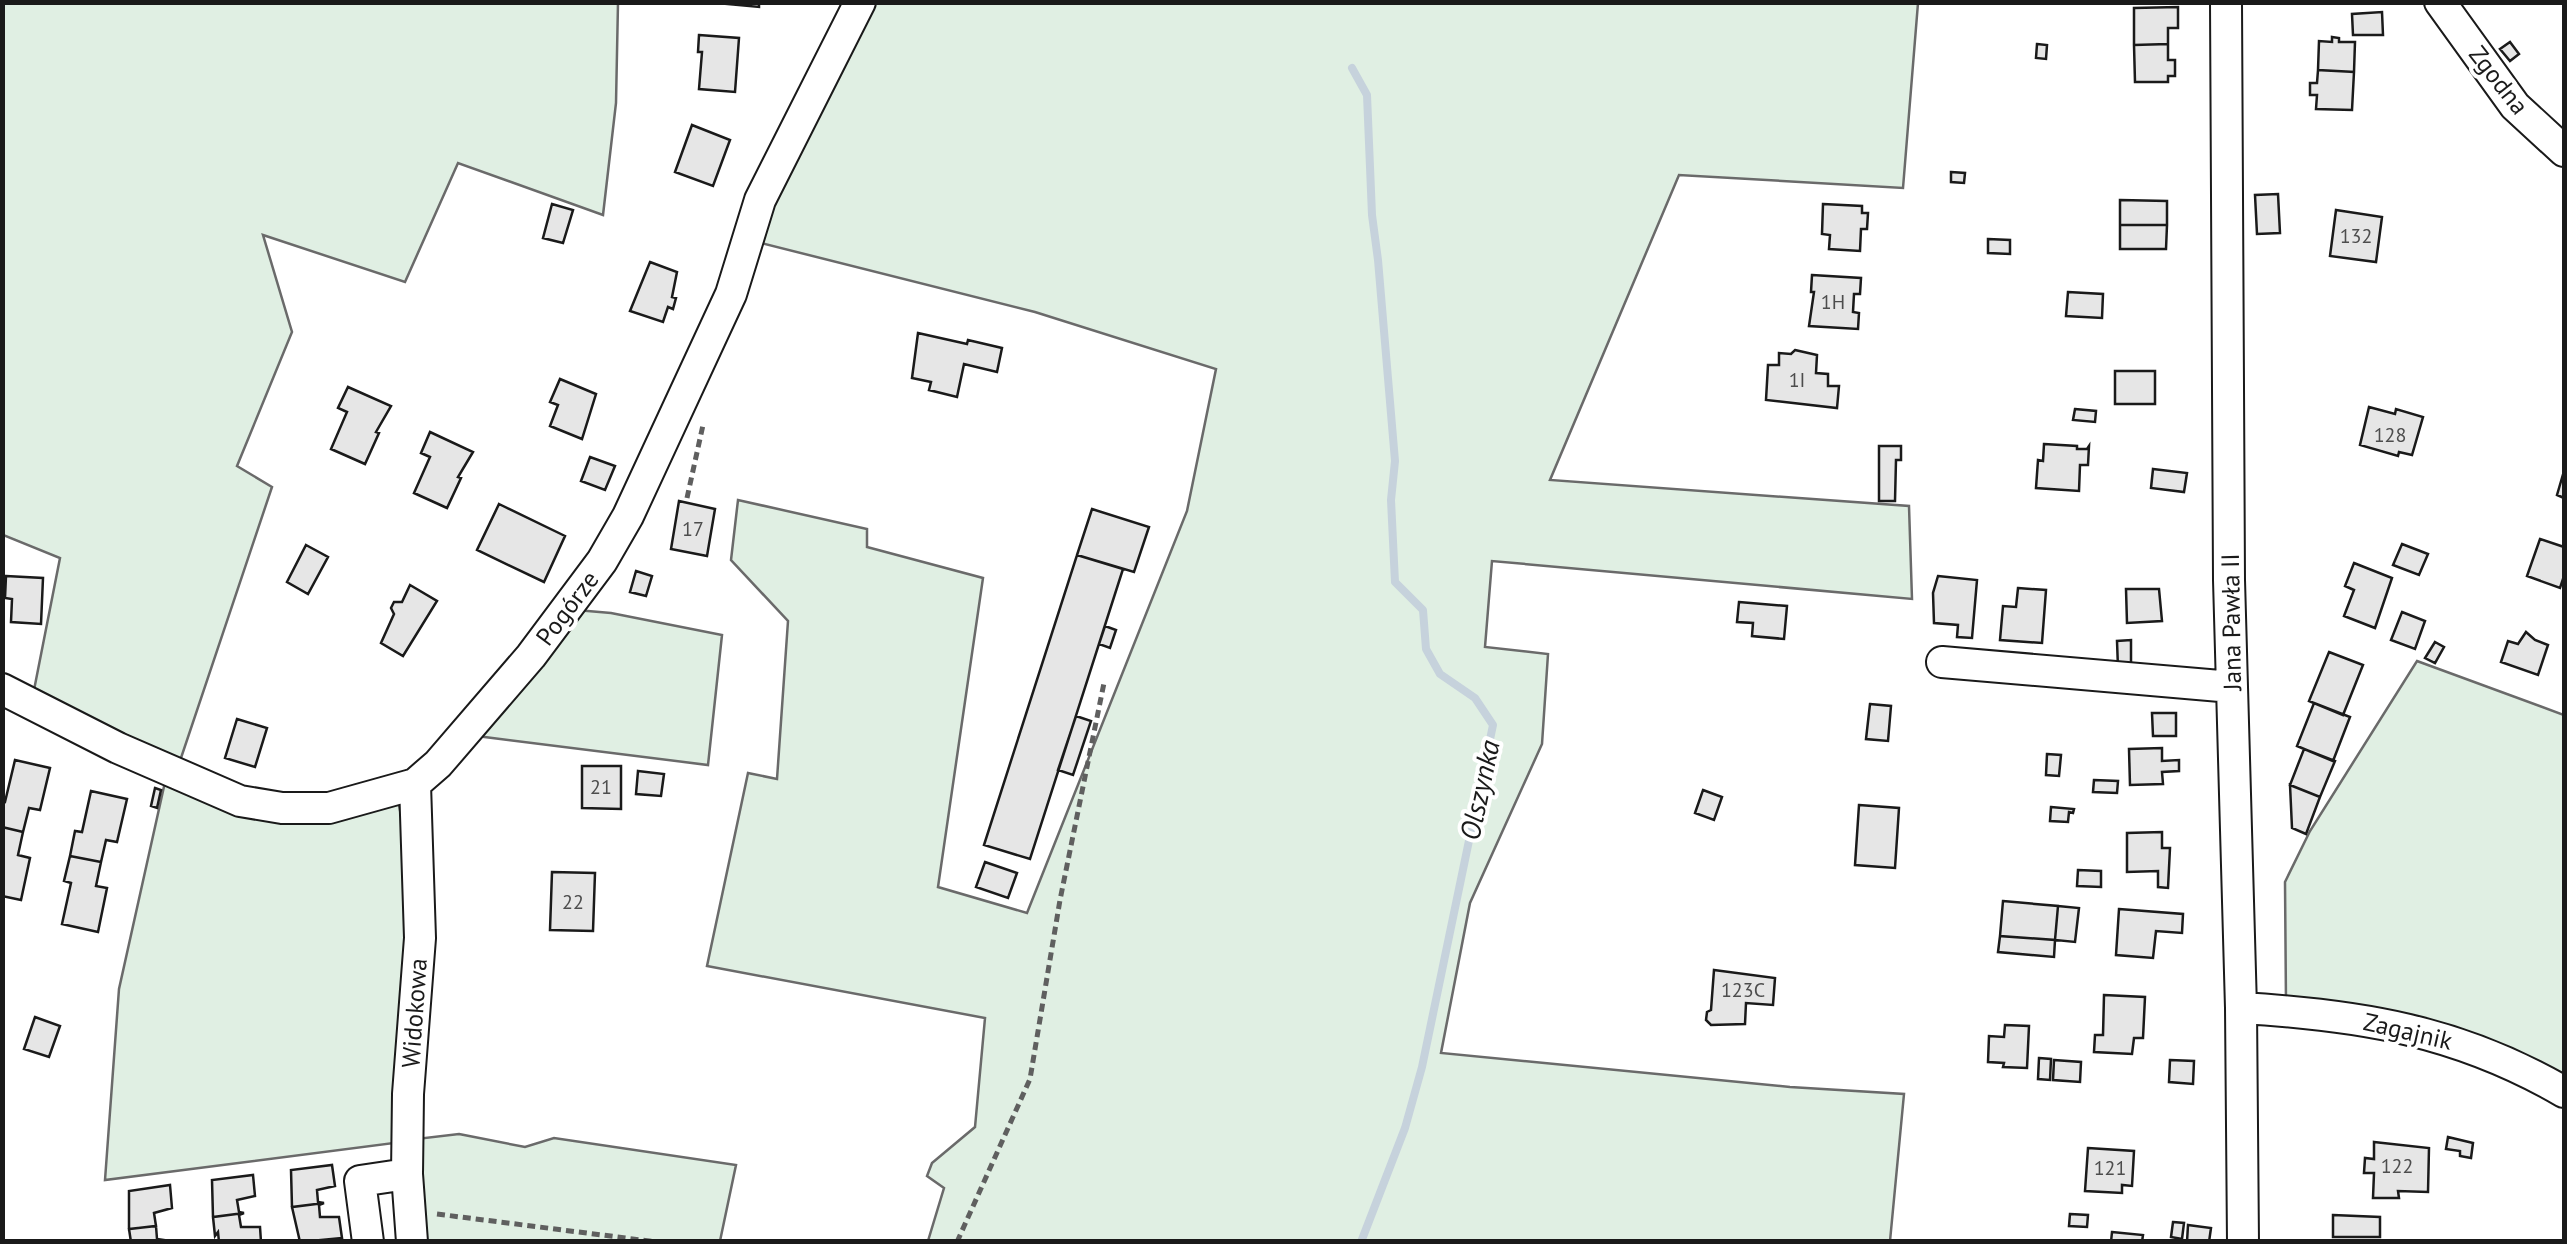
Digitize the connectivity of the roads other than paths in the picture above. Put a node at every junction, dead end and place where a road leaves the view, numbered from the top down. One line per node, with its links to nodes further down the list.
1 (860, 2): 8 (street, Pogórze)
2 (2226, 2): 6 (street, Jana Pawła II)
3 (2440, 2): 4 (street, Zgodna)
4 (2564, 151)
5 (1942, 662): 6 (street)
6 (2232, 687): 9 (street, Jana Pawła II)
7 (2, 689): 8 (street, Pogórze)
8 (414, 784): 11 (street, Widokowa)
9 (2241, 1008): 10 (street, Zagajnik); 14 (street, Jana Pawła II)
10 (2564, 1092)
11 (407, 1174): 12 (street); 13 (street, Widokowa)
12 (368, 1242)
13 (412, 1242)
14 (2243, 1242)

